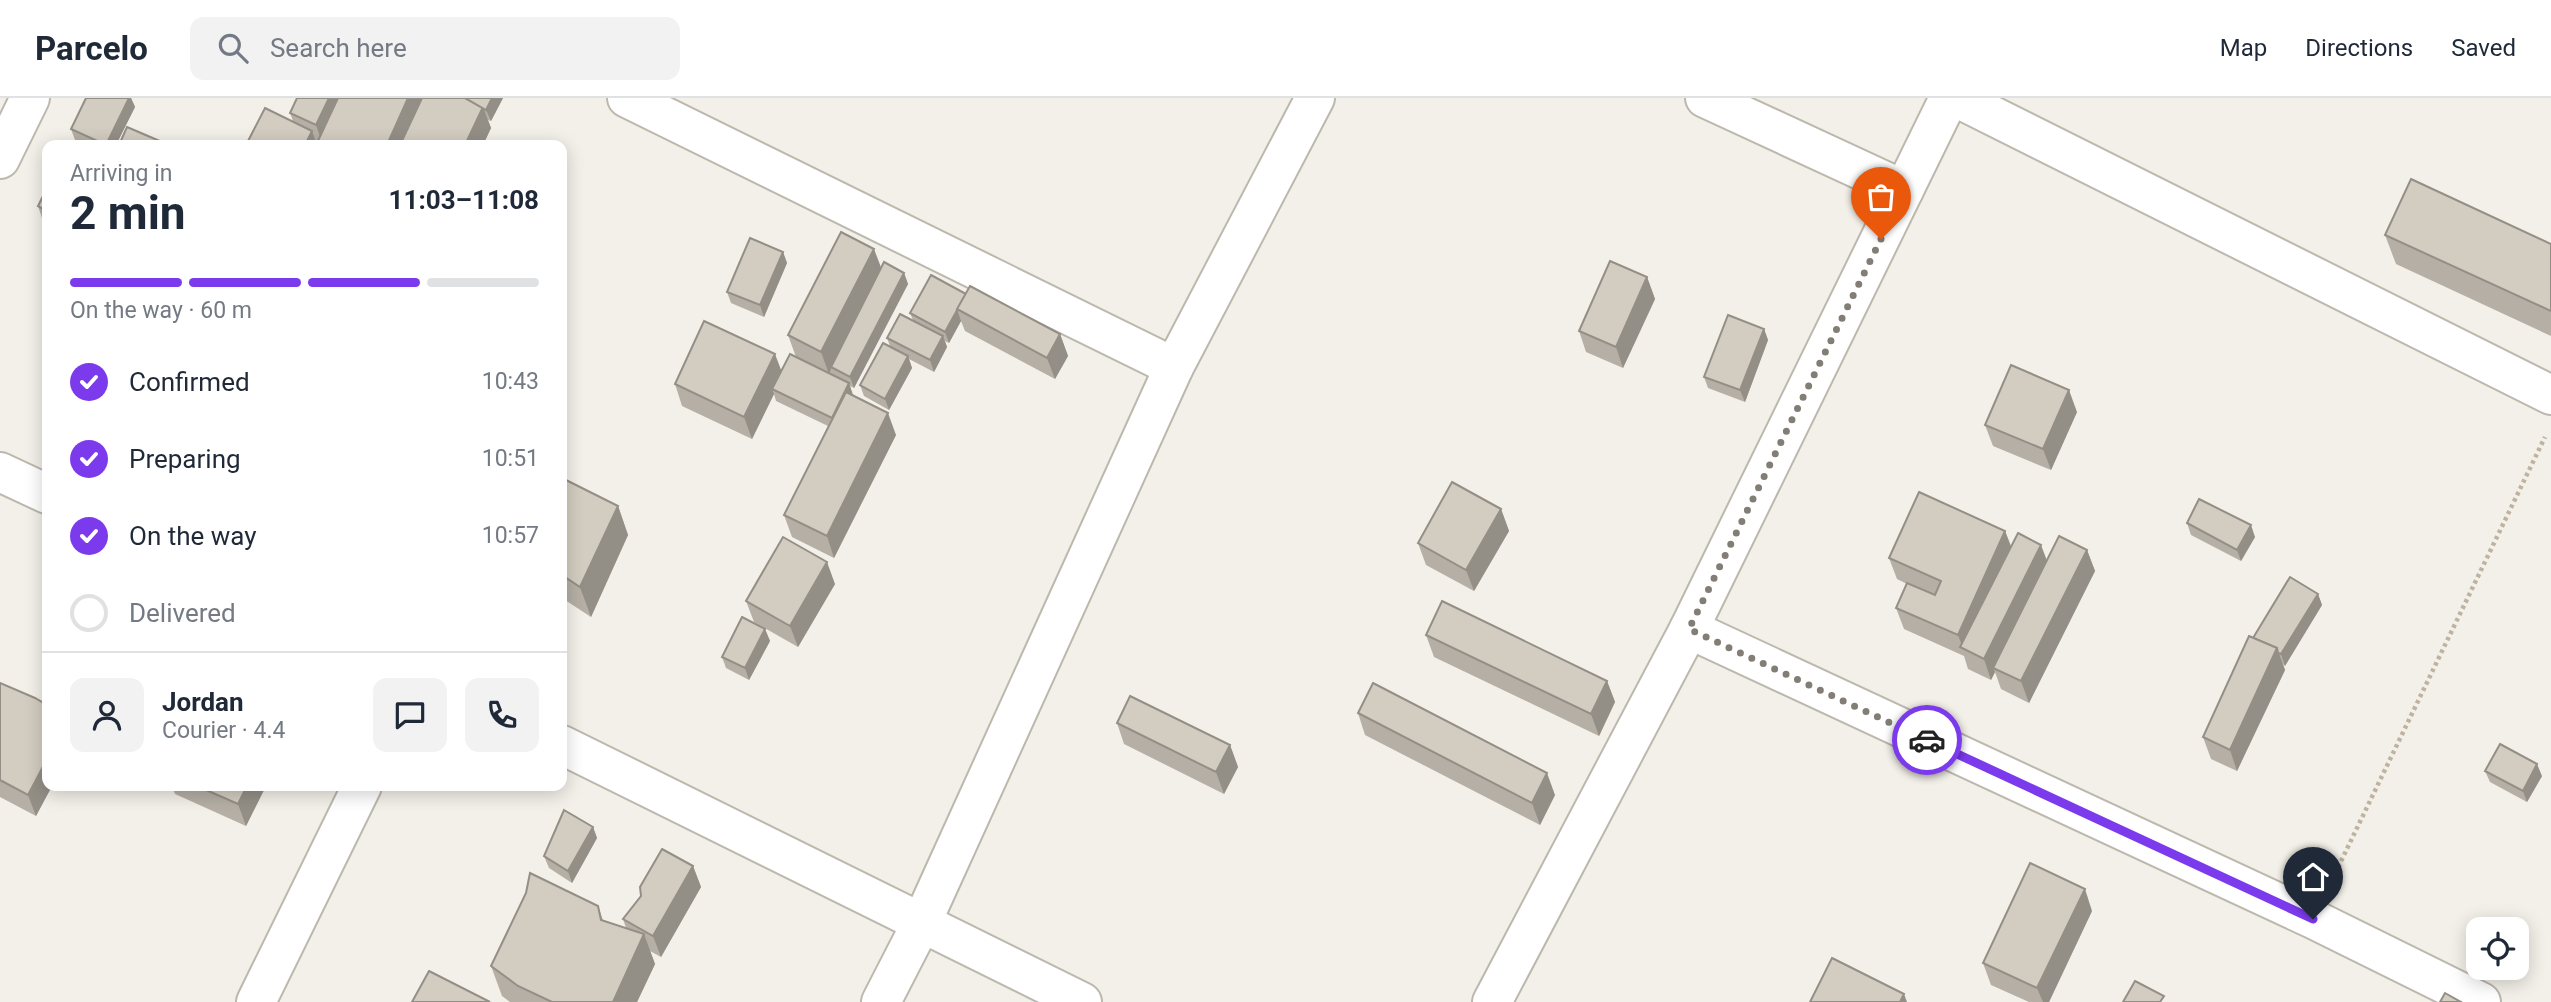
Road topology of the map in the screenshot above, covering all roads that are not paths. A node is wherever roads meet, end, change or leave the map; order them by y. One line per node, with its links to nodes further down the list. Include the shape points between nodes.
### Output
1 (30, 98): 8 (street)
2 (627, 98): 7 (street)
3 (1315, 98): 10 (street)
4 (1705, 98): 9 (street)
5 (1949, 98): 9 (street)
6 (1957, 98): 11 (street)
7 (686, 110): 10 (street)
8 (0, 159)
9 (1904, 190): 14 (street)
10 (1174, 367): 17 (street)
11 (2551, 395)
12 (0, 472): 13 (street)
13 (42, 492)
14 (1689, 629): 21 (street); 22 (street, via 2313,919)
15 (567, 747): 17 (street)
16 (360, 791): 18 (street)
17 (921, 924): 19 (street); 20 (street)
18 (256, 1002)
19 (881, 1002)
20 (1082, 1002)
21 (1492, 1002)
22 (2481, 1002)

